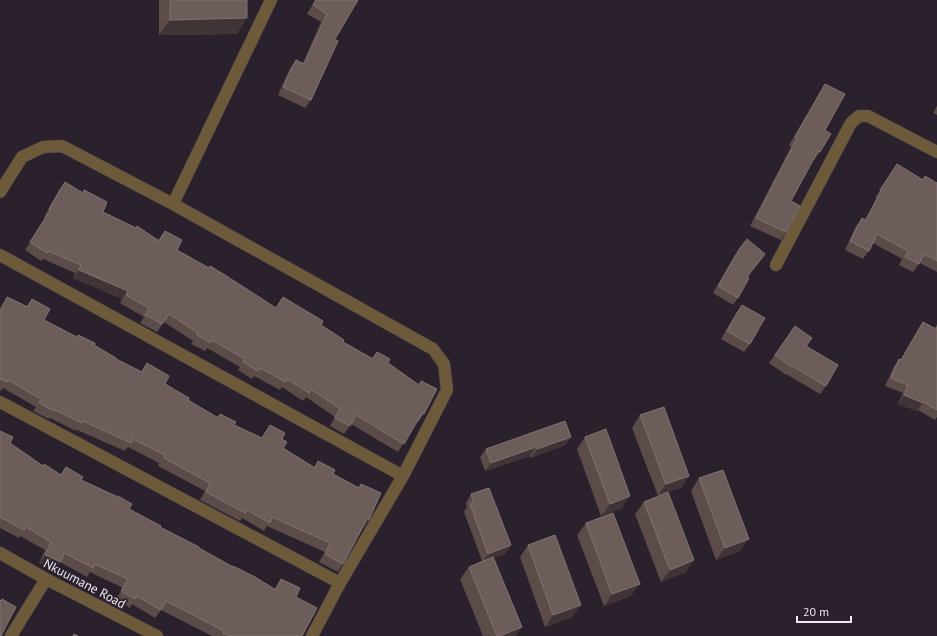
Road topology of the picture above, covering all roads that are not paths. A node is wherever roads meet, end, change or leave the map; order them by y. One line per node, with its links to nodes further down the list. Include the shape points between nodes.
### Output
1 (271, 0): 4 (street)
2 (937, 152): 6 (street, via 868,116 859,116 851,123)
3 (0, 192): 4 (street, via 22,156 43,147 62,146)
4 (173, 204): 8 (street, via 433,349 444,364 447,390)
5 (0, 254): 8 (street)
6 (776, 265)
7 (0, 402): 11 (street)
8 (403, 476): 11 (street)
9 (0, 553): 10 (street, Nkuumane Road)
10 (46, 579): 12 (street); 13 (street, Nkuumane Road)
11 (340, 583): 14 (street)
12 (11, 636)
13 (157, 636)
14 (312, 636)

